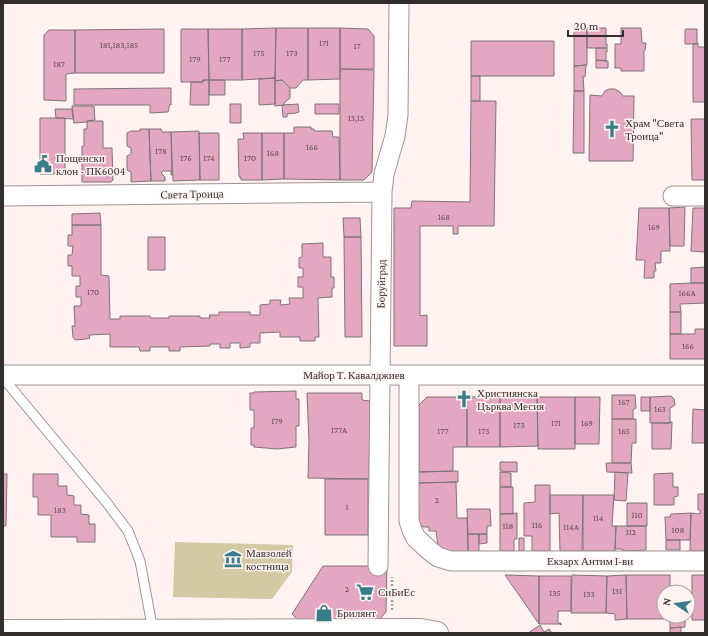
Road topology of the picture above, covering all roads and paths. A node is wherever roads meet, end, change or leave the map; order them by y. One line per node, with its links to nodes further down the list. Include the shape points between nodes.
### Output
1 (399, 3): 2 (street, Боруйград, via 398,115)
2 (382, 192): 3 (street, Света Троица); 6 (street, Боруйград)
3 (3, 196)
4 (672, 196): 5 (street)
5 (705, 196)
6 (380, 375): 7 (street, Майор Т. Кавалджиев); 8 (street, Майор Т. Кавалджиев); 11 (street, Боруйград)
7 (409, 375): 9 (street, Майор Т. Кавалджиев); 10 (street, Екзарх Антим I-ви, via 409,521 416,538 438,557 451,561)
8 (3, 376): 13 (lane, via 128,531 140,561)
9 (705, 376)
10 (705, 561)
11 (378, 566)
12 (3, 631): 13 (street)
13 (153, 632): 14 (street)
14 (315, 632): 15 (street, via 421,630)
15 (437, 633)

